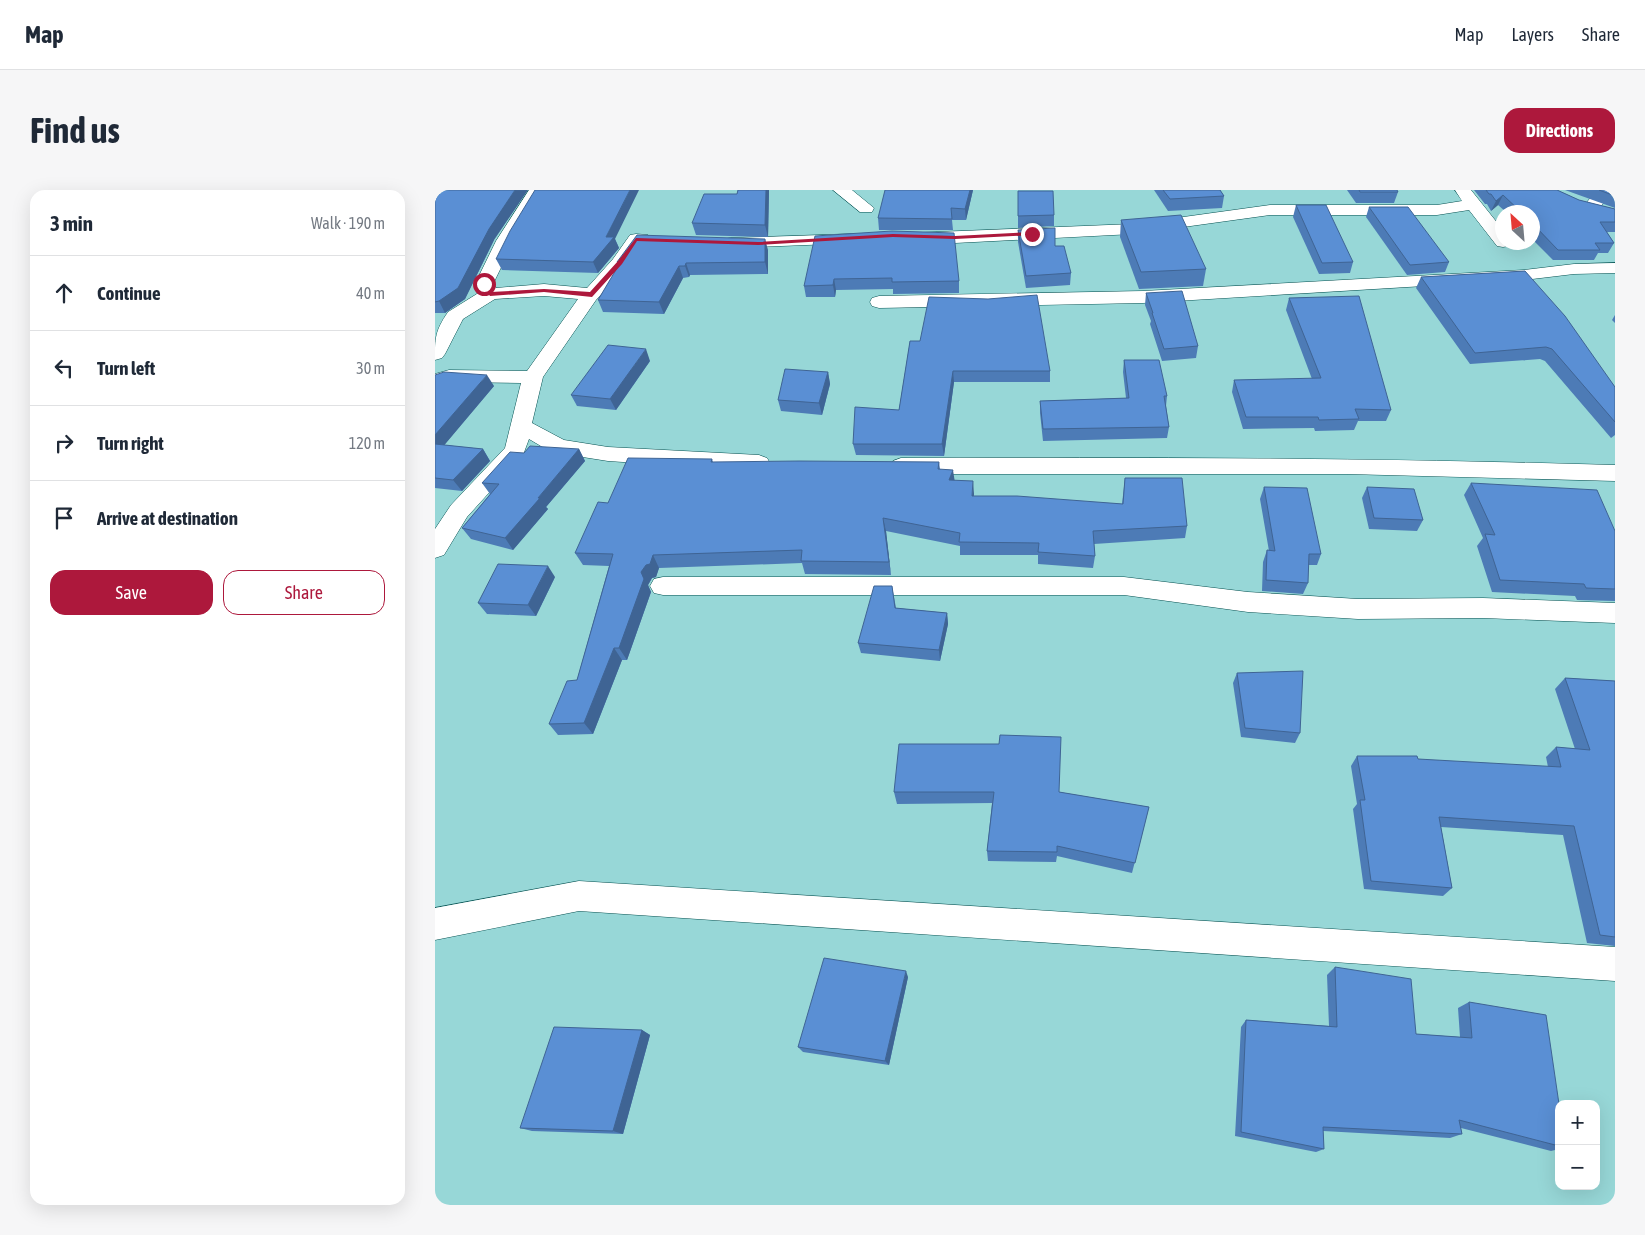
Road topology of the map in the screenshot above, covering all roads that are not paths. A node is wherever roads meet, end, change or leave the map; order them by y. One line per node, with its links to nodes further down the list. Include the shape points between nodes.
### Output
1 (537, 190): 18 (street, via 505,241 484,284)
2 (841, 190): 8 (street)
3 (1462, 190): 6 (street)
4 (1602, 190): 7 (street)
5 (1572, 201): 7 (street)
6 (1473, 204): 10 (street); 11 (street, via 1437,210 1270,210 1133,229 955,238)
7 (1591, 207): 9 (street)
8 (866, 208)
9 (1609, 212)
10 (1495, 232)
11 (902, 236)
12 (865, 238): 14 (street)
13 (654, 240): 19 (street, via 636,239)
14 (715, 243)
15 (1508, 250): 17 (street)
16 (1615, 268): 17 (street)
17 (1524, 275): 20 (street, via 1143,297)
18 (490, 294): 19 (street, via 544,290); 21 (street, via 455,316)
19 (590, 296): 22 (street)
20 (879, 302)
21 (435, 354)
22 (533, 377): 23 (street, via 449,376); 24 (street)
23 (435, 381)
24 (521, 426): 25 (street, via 559,447 608,454); 28 (street, via 515,450 459,511)
25 (780, 464)
26 (877, 466): 27 (street, via 1131,465)
27 (1615, 472)
28 (435, 550)
29 (663, 586): 30 (street, via 1124,586 1248,602 1330,607)
30 (1615, 613)
31 (435, 924): 32 (street, via 579,896)
32 (1615, 964)

